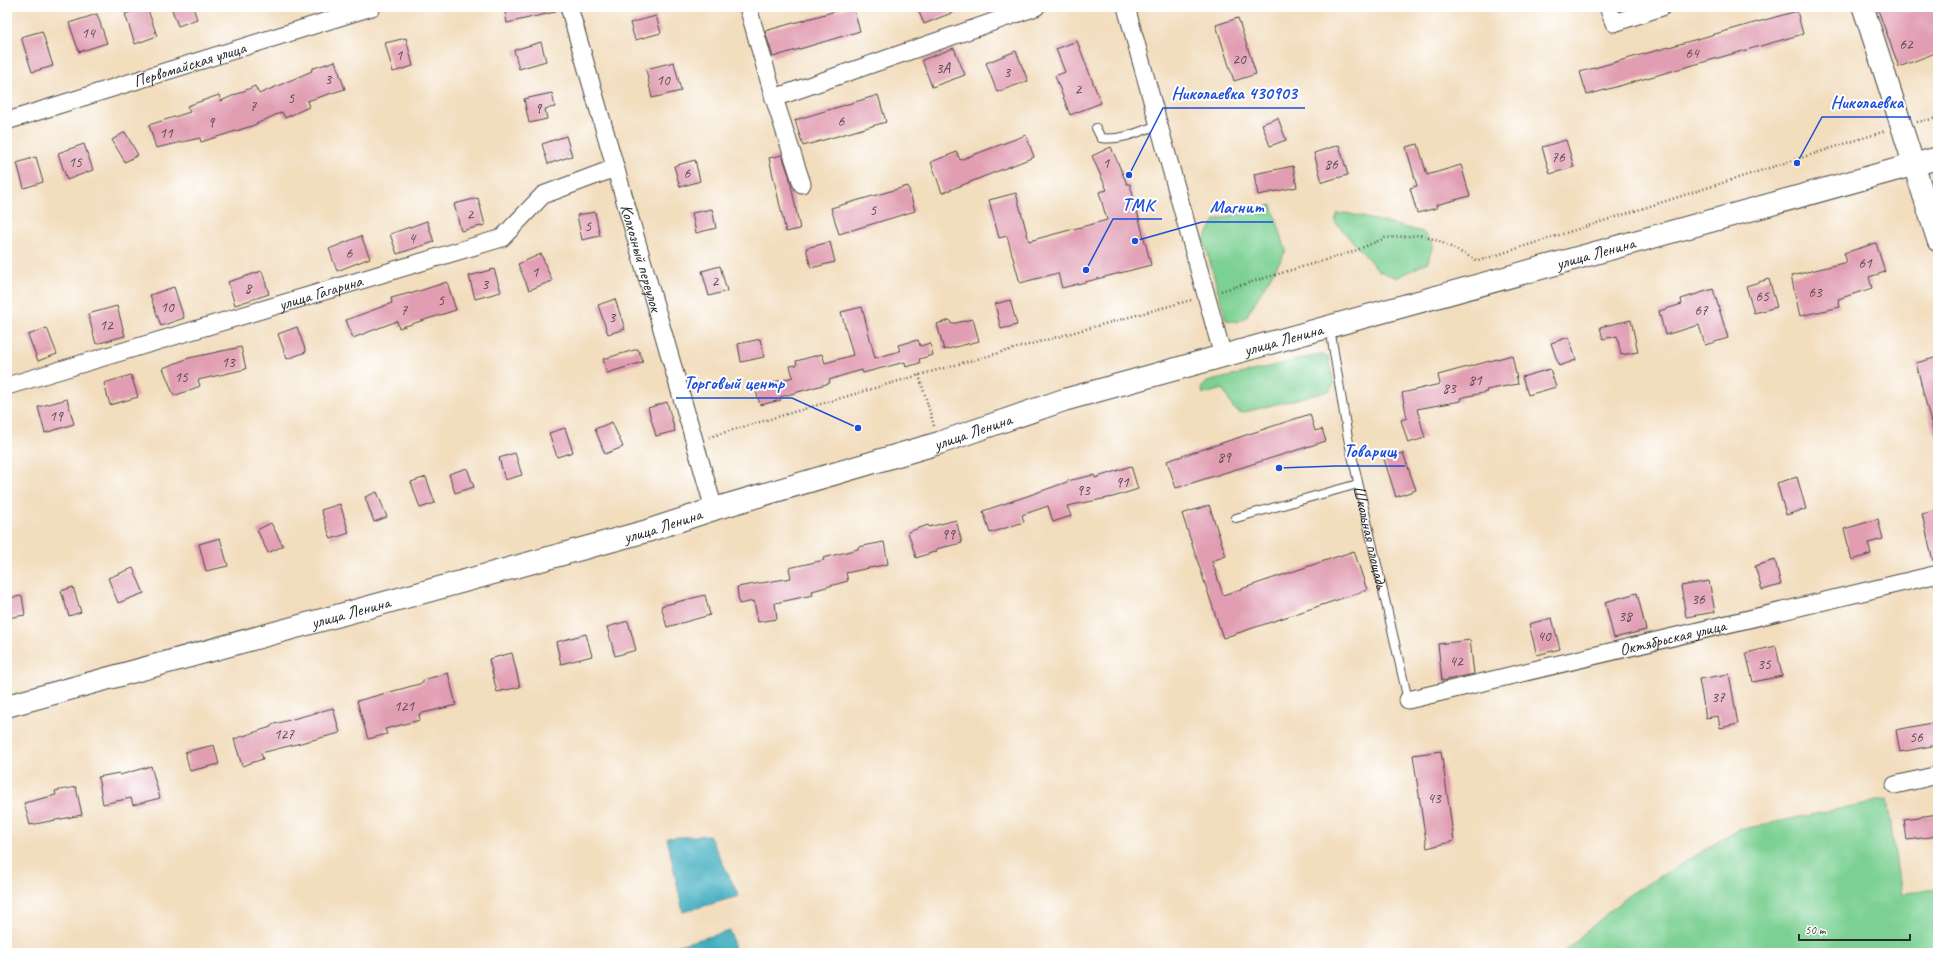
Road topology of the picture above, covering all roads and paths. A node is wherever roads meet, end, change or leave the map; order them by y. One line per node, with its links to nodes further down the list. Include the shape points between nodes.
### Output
1 (372, 7): 11 (street, Первомайская улица)
2 (569, 7): 17 (street, Колхозный переулок)
3 (748, 7): 9 (street)
4 (1036, 7): 9 (street)
5 (1126, 7): 12 (street)
6 (1608, 7): 7 (street, via 1614,23)
7 (1662, 7)
8 (1863, 7): 13 (street)
9 (774, 98): 18 (street)
10 (1938, 118): 13 (path)
11 (7, 121)
12 (1158, 125): 14 (lane, via 1108,139 1101,138); 20 (street)
13 (1903, 126): 16 (street); 20 (path, via 1478,261 1439,241 1420,235 1384,238 1352,252)
14 (1096, 128)
15 (1938, 158): 16 (main road, улица Ленина)
16 (1913, 165): 19 (street); 21 (main road, улица Ленина)
17 (615, 168): 24 (street, улица Гагарина, via 543,195 502,238); 25 (street, Колхозный переулок)
18 (802, 184)
19 (1938, 241)
20 (1206, 296): 22 (street); 23 (path)
21 (1329, 325): 22 (main road, улица Ленина); 27 (lane, Школьная площадь)
22 (1223, 356): 26 (main road, улица Ленина, via 1064,400)
23 (919, 375): 25 (path); 26 (path)
24 (7, 386)
25 (694, 441): 28 (street, Колхозный переулок)
26 (939, 443): 28 (main road, улица Ленина)
27 (1358, 484): 29 (lane); 31 (lane, Школьная площадь)
28 (714, 509): 32 (main road, улица Ленина, via 647,531)
29 (1236, 518)
30 (1938, 574): 31 (street, Октябрьская улица)
31 (1408, 700)
32 (7, 706)
33 (1938, 776): 34 (street)
34 (1895, 785)

